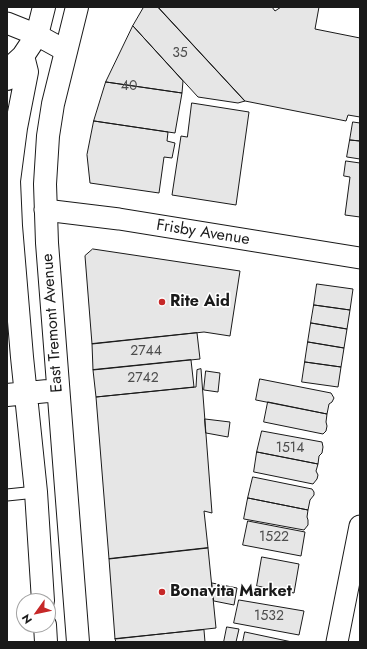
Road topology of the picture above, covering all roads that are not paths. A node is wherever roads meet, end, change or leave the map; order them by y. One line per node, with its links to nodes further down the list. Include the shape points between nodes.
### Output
1 (44, 7): 4 (main road)
2 (77, 7): 5 (main road, East Tremont Avenue)
3 (7, 23): 4 (street)
4 (37, 35): 5 (street); 6 (main road)
5 (66, 51): 8 (main road, East Tremont Avenue, via 48,136)
6 (24, 56): 7 (main road, via 10,68); 11 (main road, East Tremont Avenue, via 28,72 16,128 10,181)
7 (7, 79)
8 (45, 210): 9 (street, Frisby Avenue, via 119,219); 10 (main road, East Tremont Avenue)
9 (360, 258)
10 (58, 390): 11 (main road); 16 (main road, East Tremont Avenue)
11 (16, 394): 12 (main road, East Tremont Avenue)
12 (36, 492): 13 (lane); 15 (main road, East Tremont Avenue)
13 (7, 495)
14 (360, 526): 17 (street)
15 (42, 593)
16 (78, 642)
17 (337, 642)

